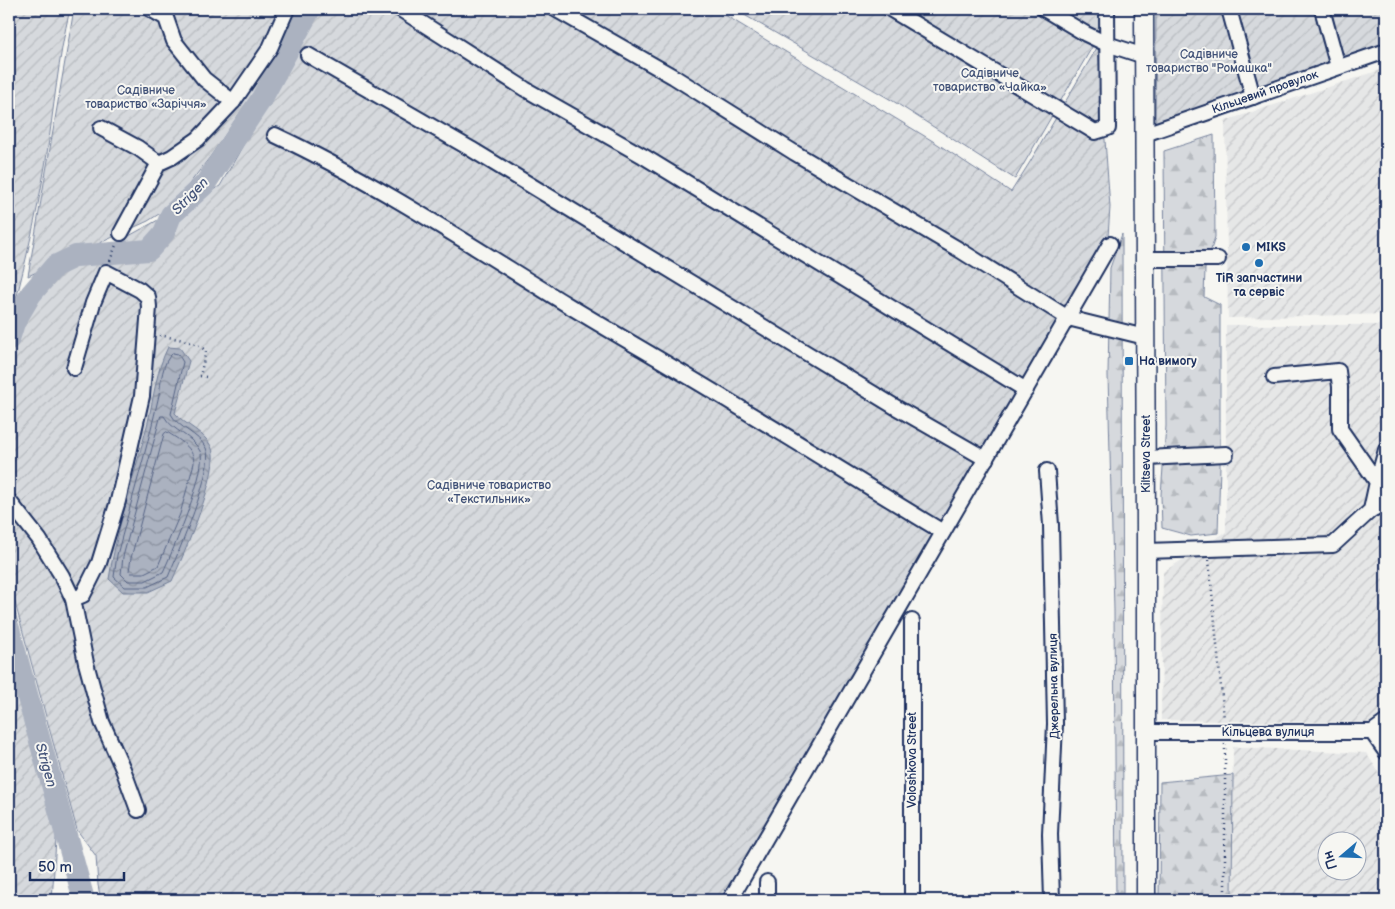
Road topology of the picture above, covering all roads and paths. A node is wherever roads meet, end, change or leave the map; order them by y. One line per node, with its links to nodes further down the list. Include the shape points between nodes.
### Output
1 (150, 9): 17 (street, via 166,18 174,41 204,80)
2 (287, 9): 17 (street, via 270,48)
3 (400, 9): 33 (street, via 525,89 643,156)
4 (555, 9): 27 (street, via 674,77)
5 (890, 9): 11 (street, via 1095,132 1108,128)
6 (1044, 9): 11 (street)
7 (1107, 9): 11 (street)
8 (1144, 9): 14 (main road, Kiltseva Street)
9 (1229, 9): 16 (street)
10 (1322, 9): 15 (street)
11 (1107, 44): 14 (street)
12 (1386, 51): 15 (street, Кільцевий провулок)
13 (308, 55): 37 (street, via 471,149)
14 (1144, 56): 19 (main road, Kiltseva Street)
15 (1338, 67): 16 (street, Кільцевий провулок)
16 (1254, 97): 19 (street, Кільцевий провулок)
17 (233, 102): 21 (street, via 198,139)
18 (101, 128): 21 (street)
19 (1144, 134): 24 (main road, Kiltseva Street)
20 (275, 136): 43 (street, via 431,220)
21 (159, 163): 22 (street)
22 (121, 233): 26 (path)
23 (1110, 244): 27 (street)
24 (1144, 259): 25 (street); 29 (main road, Kiltseva Street)
25 (1218, 259)
26 (106, 272): 28 (street, via 148,297); 30 (street, via 93,303)
27 (1068, 318): 29 (street); 33 (street)
28 (146, 332): 32 (path, via 201,346 206,351 200,376); 46 (street, via 142,396 118,501 99,563 83,595)
29 (1145, 338): 36 (main road, Kiltseva Street)
30 (74, 368)
31 (1274, 377): 39 (street, via 1338,371 1340,429)
32 (206, 378)
33 (1026, 390): 37 (street)
34 (1386, 450): 39 (street)
35 (1226, 454): 36 (street)
36 (1146, 458): 45 (main road, Kiltseva Street)
37 (986, 459): 43 (street)
38 (1047, 471): 58 (street, Джерельна вулиця, via 1055,724 1050,834)
39 (1377, 482): 42 (street)
40 (9, 501): 46 (street, via 39,539)
41 (1386, 503): 42 (street)
42 (1371, 510): 44 (street, via 1333,545)
43 (943, 532): 55 (street)
44 (1208, 549): 45 (street); 50 (path)
45 (1146, 551): 49 (main road, Kiltseva Street)
46 (73, 599): 53 (street, via 102,722)
47 (912, 621): 57 (street, Voloshkova Street)
48 (1386, 722): 51 (street)
49 (1147, 732): 50 (street, Кільцева вулиця); 59 (main road, Kiltseva Street)
50 (1225, 732): 51 (street, Кільцева вулиця); 60 (path)
51 (1372, 732): 52 (street)
52 (1386, 752)
53 (138, 810)
54 (767, 882): 56 (street)
55 (730, 900)
56 (767, 900)
57 (912, 900)
58 (1052, 900)
59 (1146, 900)
60 (1225, 900)

